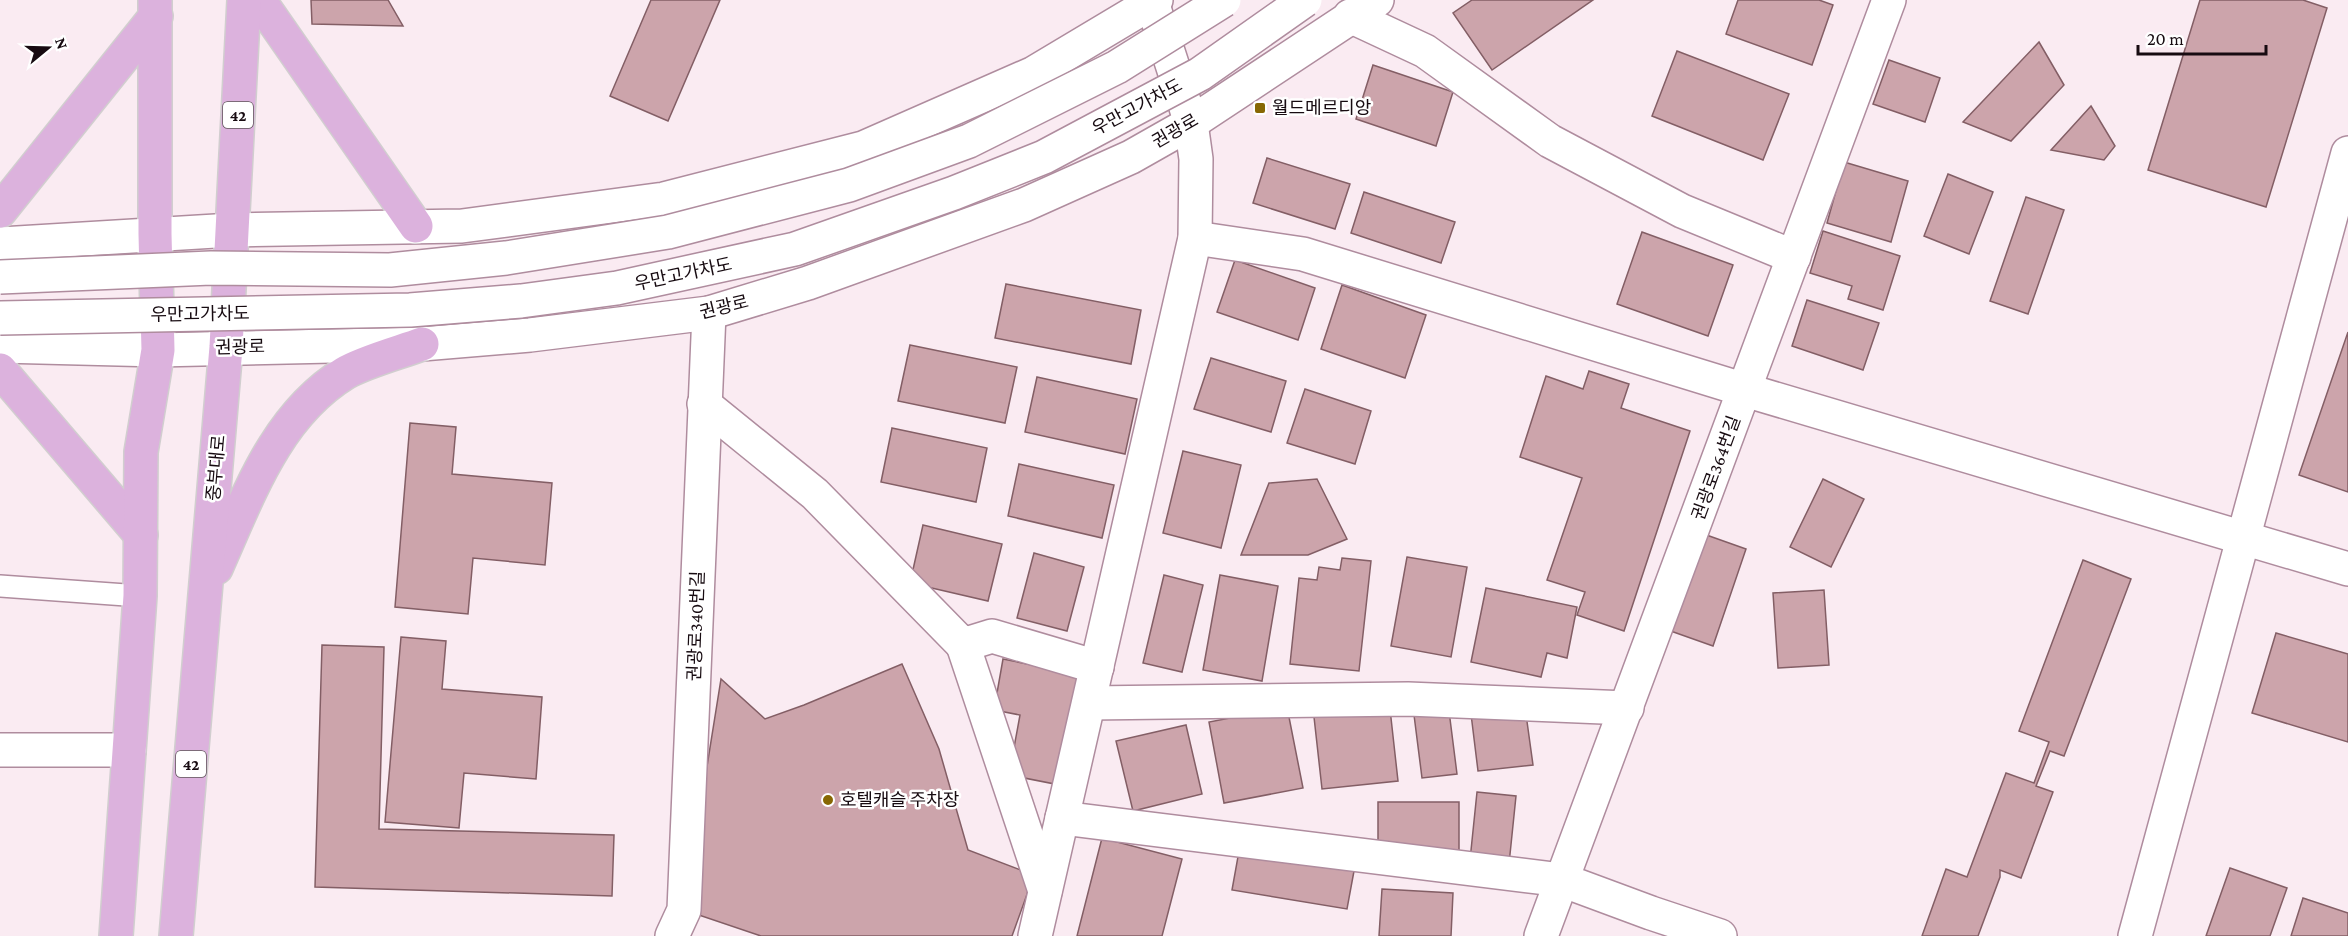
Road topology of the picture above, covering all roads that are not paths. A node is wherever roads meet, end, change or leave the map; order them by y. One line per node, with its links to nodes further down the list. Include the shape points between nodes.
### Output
1 (244, 0): 13 (main road, 중부대로 / 42)
2 (259, 0): 12 (main road)
3 (1224, 0): 18 (street, bridge, via 1116,67 969,141 849,185 668,232 506,258 390,270 211,268)
4 (1305, 0): 20 (street, 우만고가차도, bridge, via 1200,74 1044,157 795,249 617,288 520,301 410,310)
5 (1889, 0): 17 (street, 권광로364번길)
6 (1154, 1): 9 (street); 12 (street, via 1034,73 863,147 664,199 462,226)
7 (155, 8): 11 (main road); 14 (main road)
8 (1364, 8): 9 (street, 권광로); 17 (street, via 1550,141 1683,211)
9 (1191, 123): 15 (street, via 1196,159); 19 (street, 권광로, via 1131,157 1024,205 807,283)
10 (2348, 153): 29 (street)
11 (0, 211)
12 (416, 226): 13 (street)
13 (232, 230): 14 (street); 23 (main road, 중부대로 / 42)
14 (155, 234): 16 (street); 24 (main road)
15 (1195, 238): 26 (street, via 1303,254); 35 (street)
16 (0, 244)
17 (1794, 257): 26 (street, 권광로364번길)
18 (0, 277)
19 (709, 313): 21 (street, 권광로); 27 (street, 권광로340번길)
20 (0, 318)
21 (422, 344): 23 (street, 권광로); 32 (main road, via 346,372 310,400 266,458)
22 (0, 346): 24 (street, 권광로)
23 (226, 347): 24 (street, 권광로); 32 (main road, 중부대로 / 42)
24 (158, 350): 28 (main road, via 141,452)
25 (0, 370): 28 (main road)
26 (1745, 390): 29 (street); 37 (street, 권광로364번길)
27 (704, 404): 34 (street, via 815,494); 45 (street, 권광로340번길, via 684,910)
28 (141, 535): 33 (main road)
29 (2243, 537): 30 (street); 49 (street)
30 (2348, 569)
31 (0, 586): 33 (lane)
32 (206, 592): 44 (main road, 중부대로 / 42)
33 (140, 596): 39 (main road)
34 (963, 645): 35 (street, via 992,636); 42 (street)
35 (1097, 667): 36 (street)
36 (1089, 703): 37 (street, via 1408,699); 40 (street)
37 (1627, 708): 41 (street, 권광로364번길)
38 (0, 750): 39 (street)
39 (129, 750): 43 (main road)
40 (1062, 818): 41 (street); 42 (street)
41 (1562, 880): 47 (street, 권광로364번길); 48 (street)
42 (1045, 891): 46 (street)
43 (116, 936)
44 (176, 936)
45 (672, 936)
46 (1035, 936)
47 (1541, 936)
48 (1720, 936)
49 (2134, 936)

